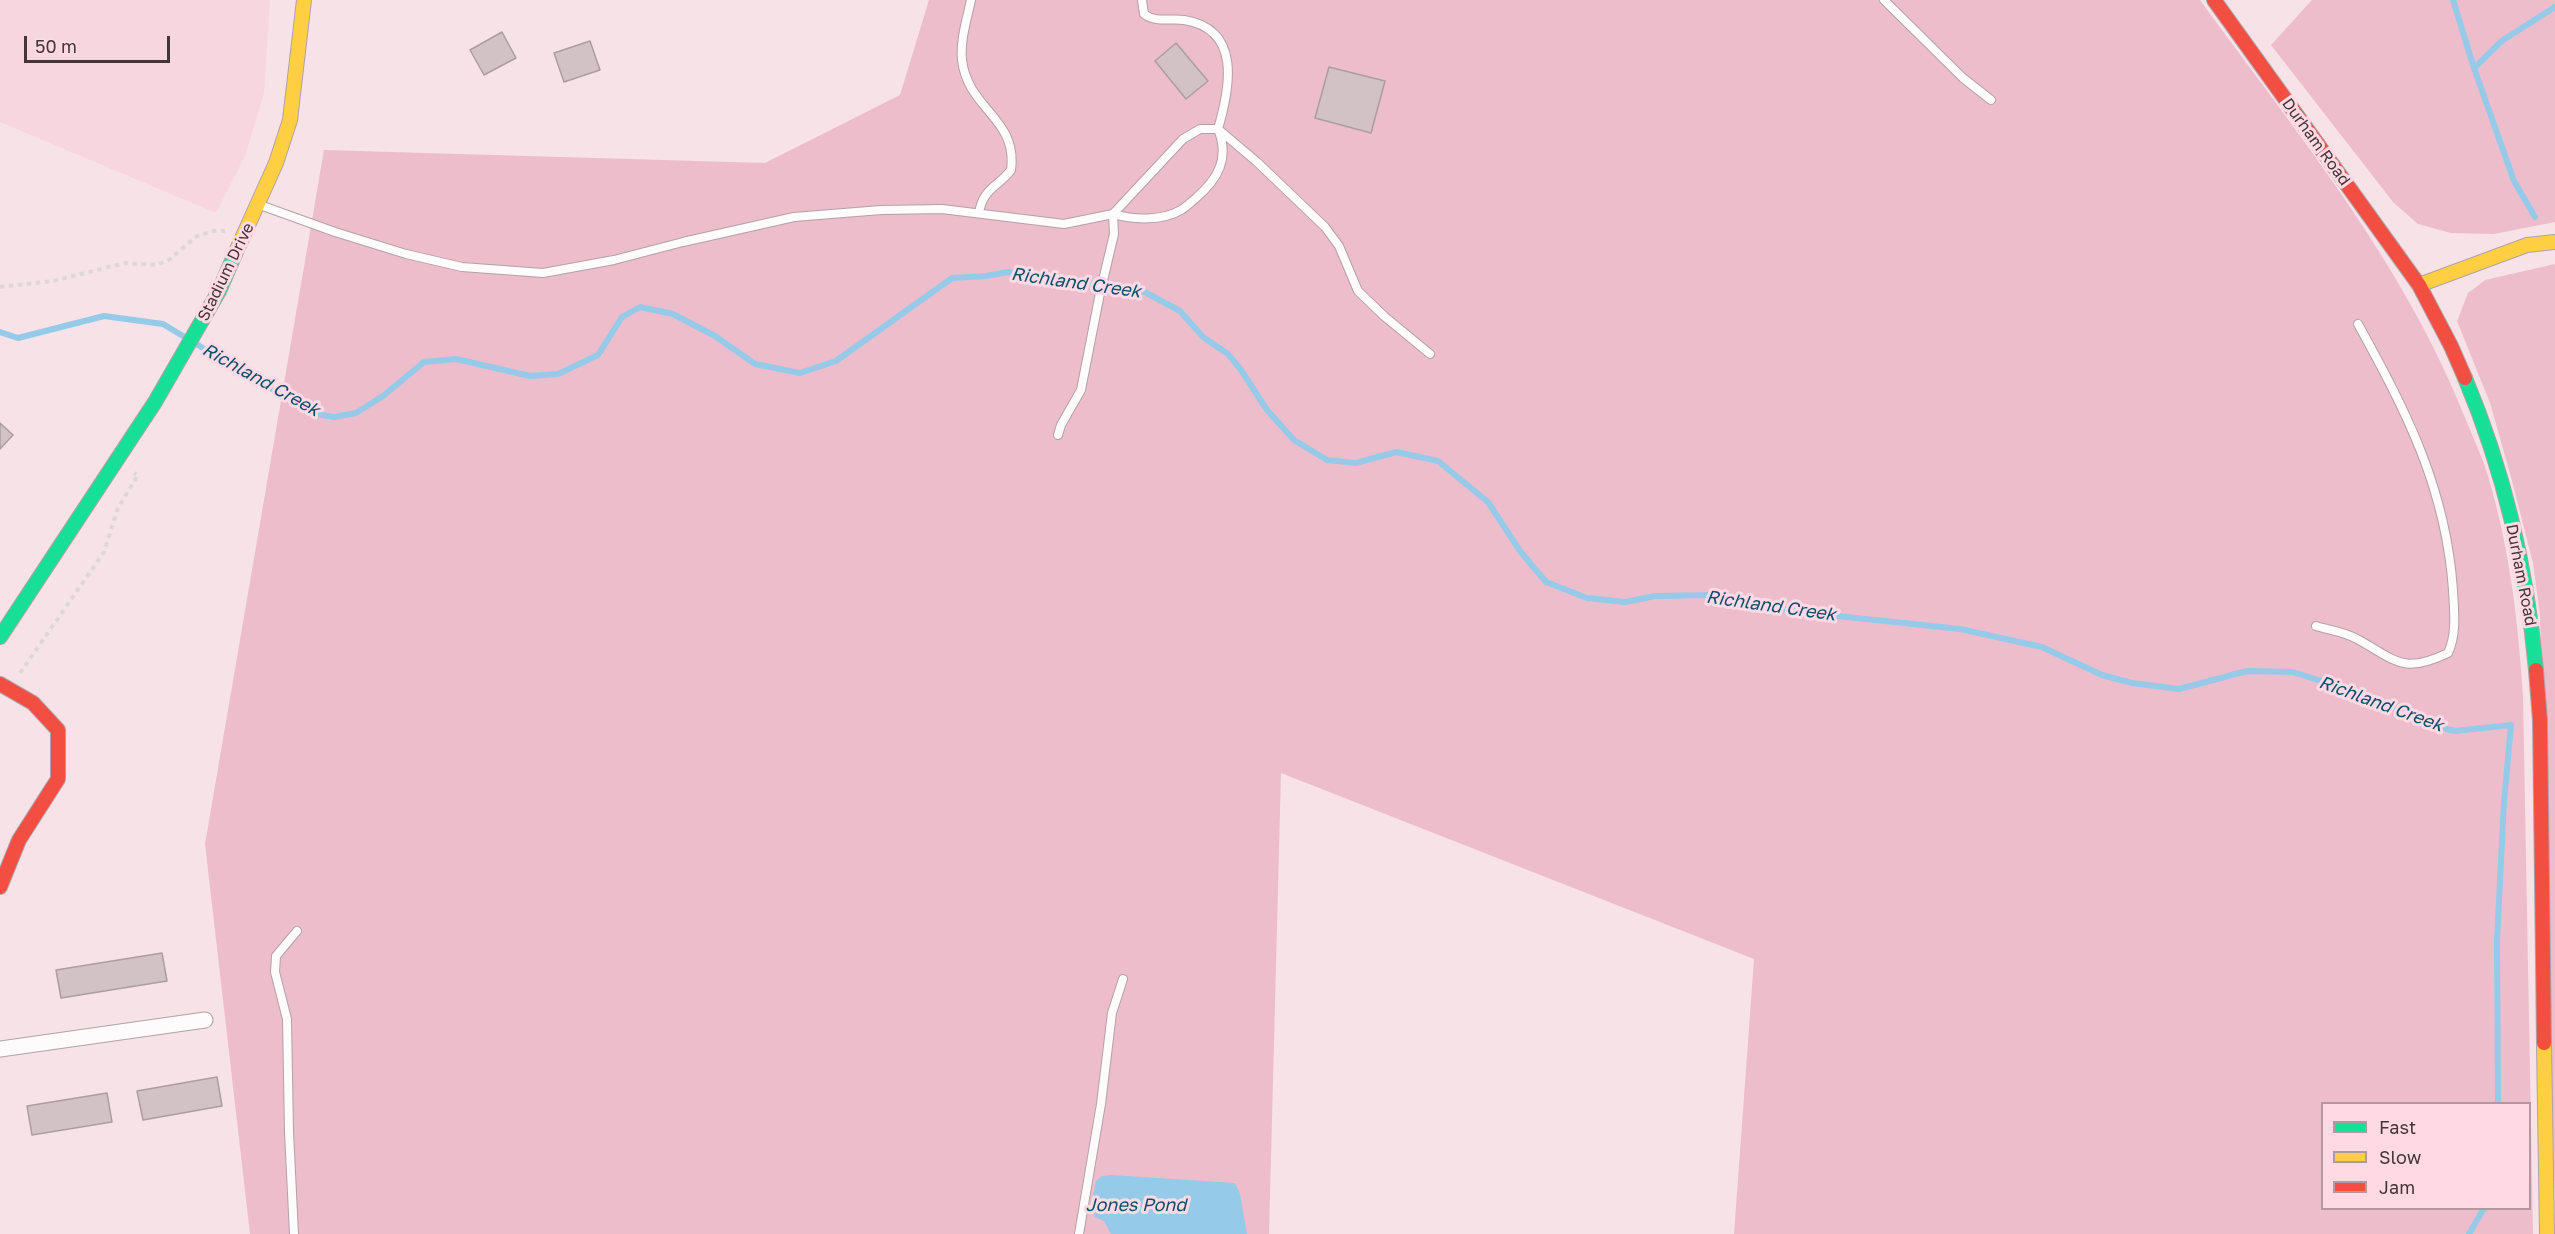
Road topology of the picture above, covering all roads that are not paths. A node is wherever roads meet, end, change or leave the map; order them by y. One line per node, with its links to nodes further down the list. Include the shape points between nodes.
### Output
1 (304, 0): 8 (main road, Stadium Drive, via 290,120)
2 (971, 0): 9 (lane, via 963,42 964,70 975,97 1002,127 1013,150 1011,170 981,200)
3 (1142, 0): 7 (lane, via 1144,14 1149,18 1206,25 1222,39 1228,94)
4 (1884, 0): 6 (lane)
5 (2214, 0): 12 (main road, Durham Road)
6 (1991, 100)
7 (1218, 129): 10 (lane, via 1200,129 1183,139); 10 (lane, via 1224,143 1223,159 1203,191 1181,210 1131,219); 14 (lane, via 1325,226 1340,246 1358,291)
8 (259, 204): 9 (lane, via 406,254 462,267 543,273 794,217 880,210); 17 (main road, Stadium Drive, via 219,291 155,402)
9 (979, 213): 10 (lane, via 1064,224)
10 (1113, 214): 15 (lane, via 1114,234 1081,390)
11 (2555, 242): 12 (main road, via 2527,245)
12 (2419, 285): 26 (main road, Durham Road, via 2474,398 2497,466 2518,548 2532,628 2540,720)
13 (2358, 324): 16 (lane, via 2413,429 2436,488 2452,577 2454,634 2448,653 2408,665 2348,635)
14 (1430, 354)
15 (1058, 435)
16 (2316, 627)
17 (0, 637)
18 (0, 684): 19 (main road, via 33,702 58,730 58,779 19,840)
19 (0, 887)
20 (297, 931): 24 (lane, via 276,956 275,972 287,1019)
21 (1123, 979): 25 (lane, via 1112,1012)
22 (205, 1020): 23 (street)
23 (0, 1049)
24 (294, 1234)
25 (1079, 1234)
26 (2547, 1234)

